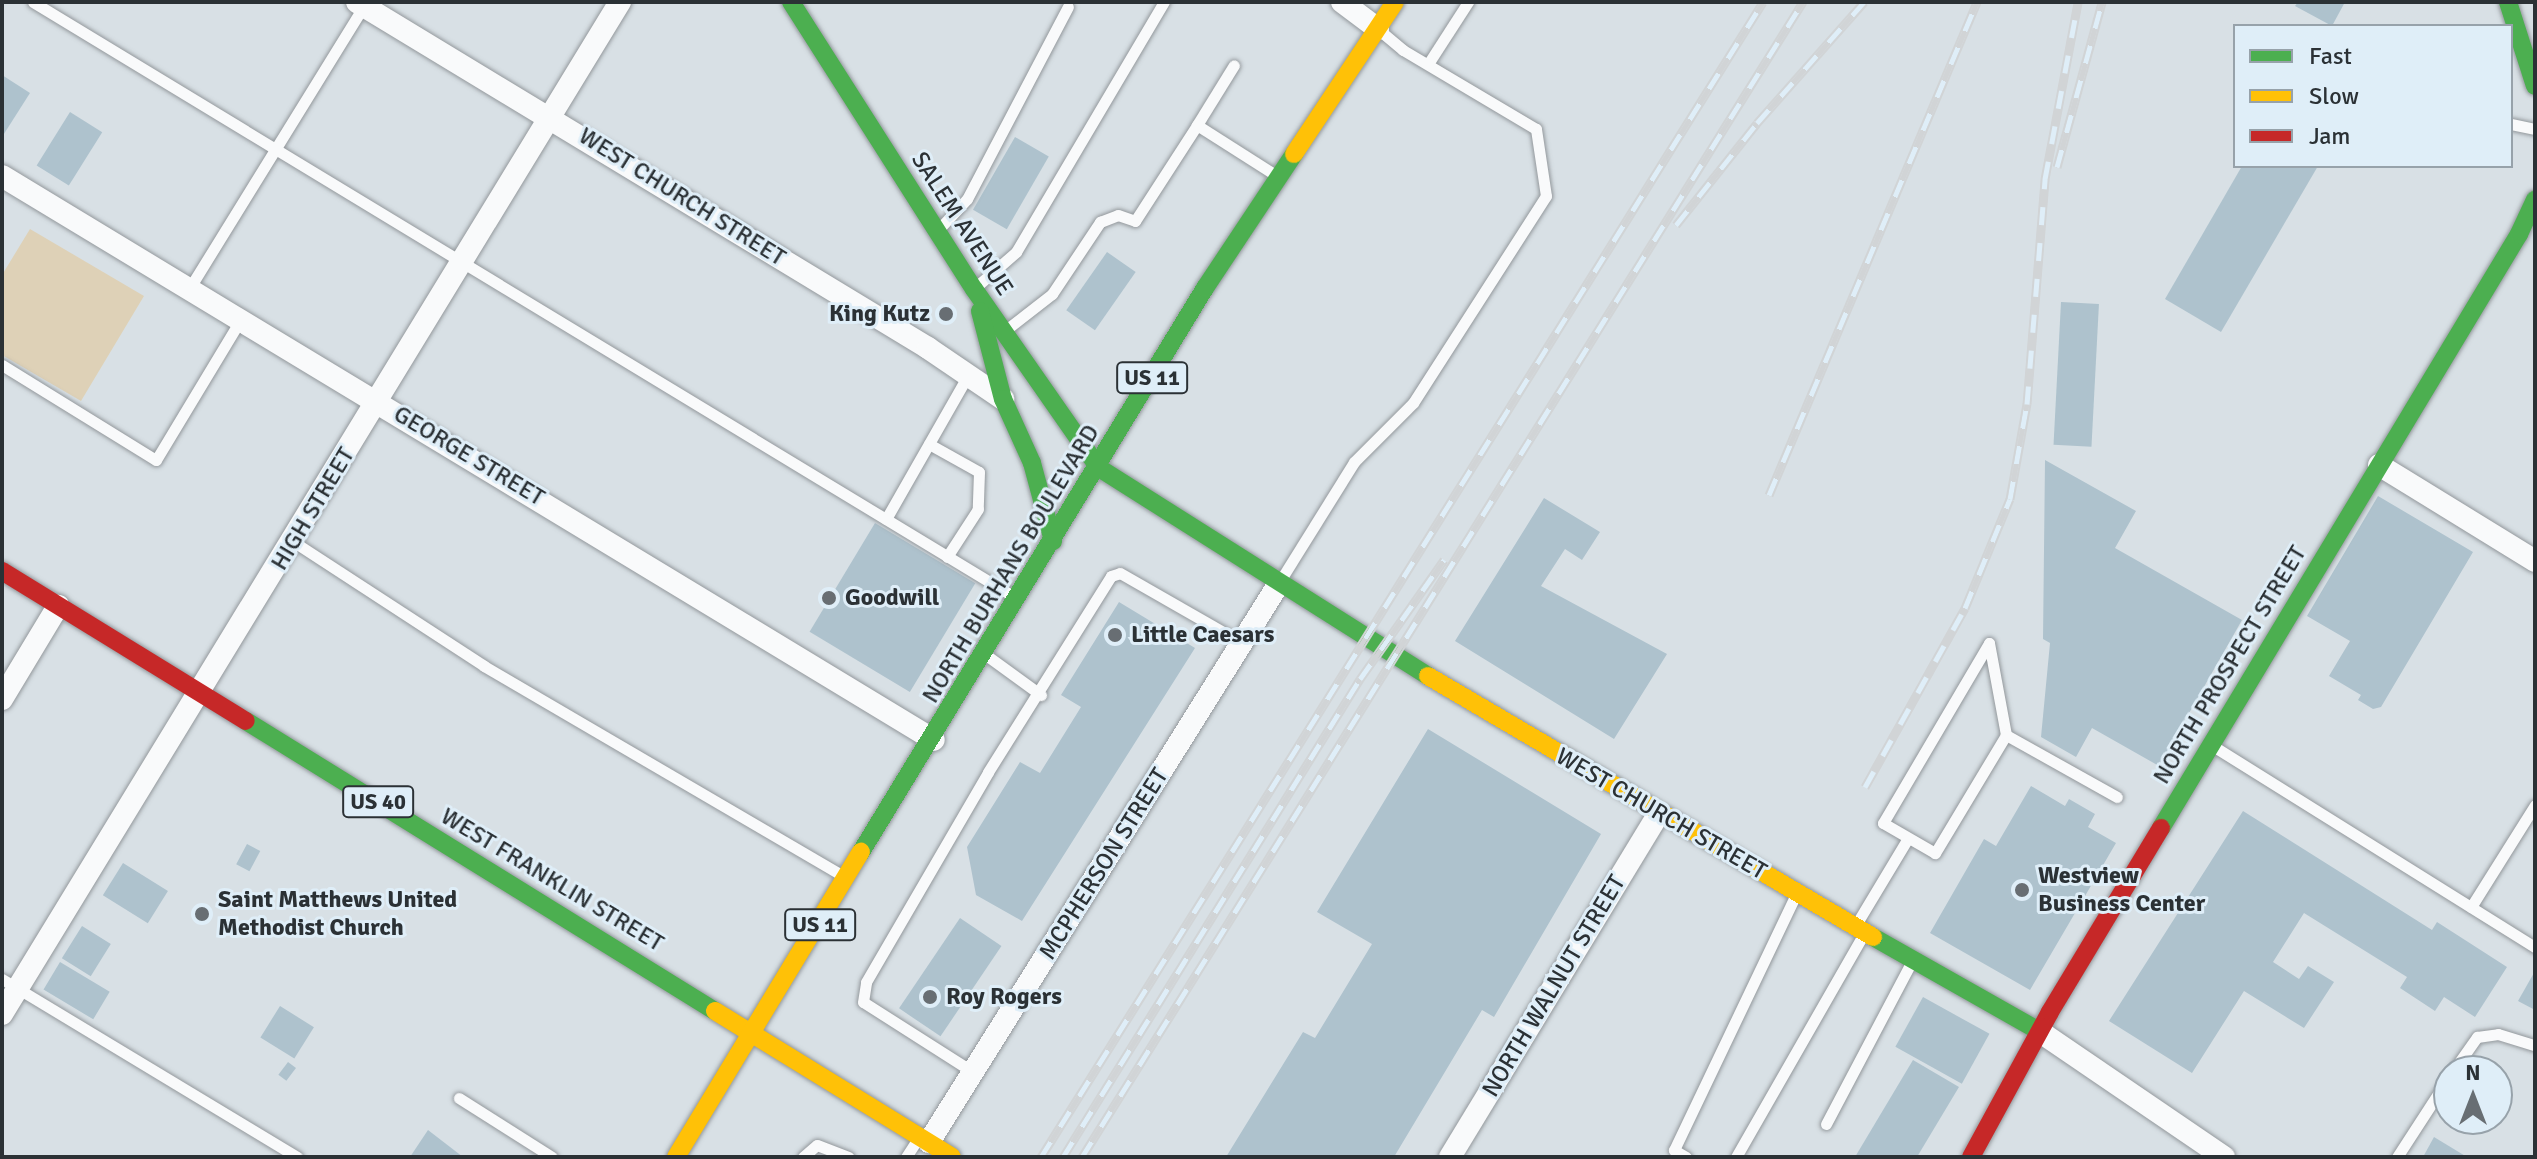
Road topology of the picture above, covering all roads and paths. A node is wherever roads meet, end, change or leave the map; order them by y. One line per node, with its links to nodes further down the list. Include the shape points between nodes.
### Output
1 (33, 2): 19 (lane)
2 (620, 2): 15 (street, HIGH STREET)
3 (1164, 2): 26 (lane, via 1016,252)
4 (1342, 2): 11 (street)
5 (1395, 2): 11 (main road, NORTH BURHANS BOULEVARD / US 11)
6 (1468, 2): 12 (lane)
7 (2508, 2): 14 (main road)
8 (360, 4): 15 (street, WEST CHURCH STREET); 19 (lane)
9 (1067, 4): 23 (lane, via 967,199)
10 (796, 5): 23 (main road, SALEM AVENUE)
11 (1378, 29): 12 (lane); 21 (main road, NORTH BURHANS BOULEVARD / US 11)
12 (1428, 64): 42 (lane, via 1536,129 1546,196 1413,403 1354,462)
13 (1234, 65): 17 (lane)
14 (2535, 86)
15 (552, 117): 24 (street, HIGH STREET); 30 (street, WEST CHURCH STREET)
16 (2513, 124): 18 (lane)
17 (1197, 125): 21 (lane); 28 (lane, via 1135,221 1118,215 1100,222 1052,294)
18 (2535, 129)
19 (275, 150): 24 (lane); 25 (lane)
20 (2, 176): 25 (street, GEORGE STREET)
21 (1278, 177): 35 (main road, NORTH BURHANS BOULEVARD / US 11)
22 (2535, 199): 34 (main road, NORTH PROSPECT STREET)
23 (937, 231): 26 (main road, SALEM AVENUE)
24 (464, 261): 32 (street, HIGH STREET); 36 (lane)
25 (189, 289): 27 (street, GEORGE STREET)
26 (974, 289): 28 (main road, SALEM AVENUE); 31 (main road)
27 (241, 319): 29 (lane, via 156,460); 32 (street, GEORGE STREET)
28 (1003, 332): 35 (main road, SALEM AVENUE)
29 (2, 365)
30 (968, 375): 31 (street, WEST CHURCH STREET); 33 (lane)
31 (1003, 399): 37 (main road, via 1032,463)
32 (378, 401): 38 (street, HIGH STREET); 51 (street, GEORGE STREET)
33 (929, 444): 36 (lane); 39 (lane, via 979,472 978,509)
34 (2379, 465): 40 (street); 52 (main road, NORTH PROSPECT STREET)
35 (1099, 468): 37 (main road, NORTH BURHANS BOULEVARD / US 11); 42 (main road, WEST CHURCH STREET)
36 (886, 519): 39 (lane)
37 (1053, 541): 43 (main road, NORTH BURHANS BOULEVARD / US 11)
38 (294, 542): 47 (street, HIGH STREET); 57 (lane, via 484,666)
39 (947, 557): 43 (lane)
40 (2535, 561)
41 (2, 571): 44 (main road, WEST FRANKLIN STREET / US 40)
42 (1278, 585): 45 (street, MCPHERSON STREET); 55 (main road, WEST CHURCH STREET)
43 (1018, 599): 46 (main road, NORTH BURHANS BOULEVARD / US 11)
44 (58, 606): 47 (main road, WEST FRANKLIN STREET / US 40); 49 (street)
45 (1242, 643): 48 (lane, via 1120,573 1111,576); 69 (street, MCPHERSON STREET)
46 (985, 654): 48 (lane); 51 (main road, NORTH BURHANS BOULEVARD / US 11)
47 (199, 693): 63 (street, HIGH STREET); 65 (main road, WEST FRANKLIN STREET / US 40)
48 (1041, 695): 69 (lane, via 988,772 866,982 863,1002)
49 (2, 699)
50 (2006, 735): 53 (lane); 56 (lane, via 1935,853); 56 (lane, via 1989,643 1883,823)
51 (934, 740): 57 (main road, NORTH BURHANS BOULEVARD / US 11)
52 (2210, 744): 59 (lane); 66 (main road, NORTH PROSPECT STREET)
53 (2117, 797)
54 (2535, 805): 59 (lane)
55 (1658, 815): 58 (main road, WEST CHURCH STREET); 82 (street, NORTH WALNUT STREET)
56 (1908, 838): 60 (lane)
57 (848, 879): 65 (main road, NORTH BURHANS BOULEVARD / US 11)
58 (1797, 893): 60 (main road, WEST CHURCH STREET); 83 (lane, via 1674,1150)
59 (2471, 907): 61 (lane)
60 (1860, 930): 62 (main road, WEST CHURCH STREET); 84 (lane)
61 (2535, 947)
62 (1914, 959): 66 (main road, WEST CHURCH STREET); 72 (lane)
63 (10, 984): 64 (street, HIGH STREET); 75 (lane)
64 (2, 1014)
65 (755, 1031): 73 (main road, WEST FRANKLIN STREET / US 40); 77 (main road, NORTH BURHANS BOULEVARD / US 11)
66 (2039, 1031): 74 (street, WEST CHURCH STREET); 85 (main road, NORTH PROSPECT STREET)
67 (2535, 1045): 68 (lane, via 2498,1034 2477,1037)
68 (2464, 1055)
69 (973, 1072): 73 (street, MCPHERSON STREET)
70 (459, 1098): 76 (lane)
71 (2433, 1102): 86 (lane)
72 (1826, 1124)
73 (924, 1139): 80 (lane); 81 (main road, WEST FRANKLIN STREET / US 40)
74 (2219, 1156)
75 (297, 1157)
76 (552, 1157)
77 (676, 1157)
78 (803, 1157): 79 (lane, via 817,1145)
79 (849, 1157)
80 (906, 1157)
81 (952, 1157)
82 (1450, 1157)
83 (1686, 1157)
84 (1736, 1157)
85 (1971, 1157)
86 (2397, 1157)

